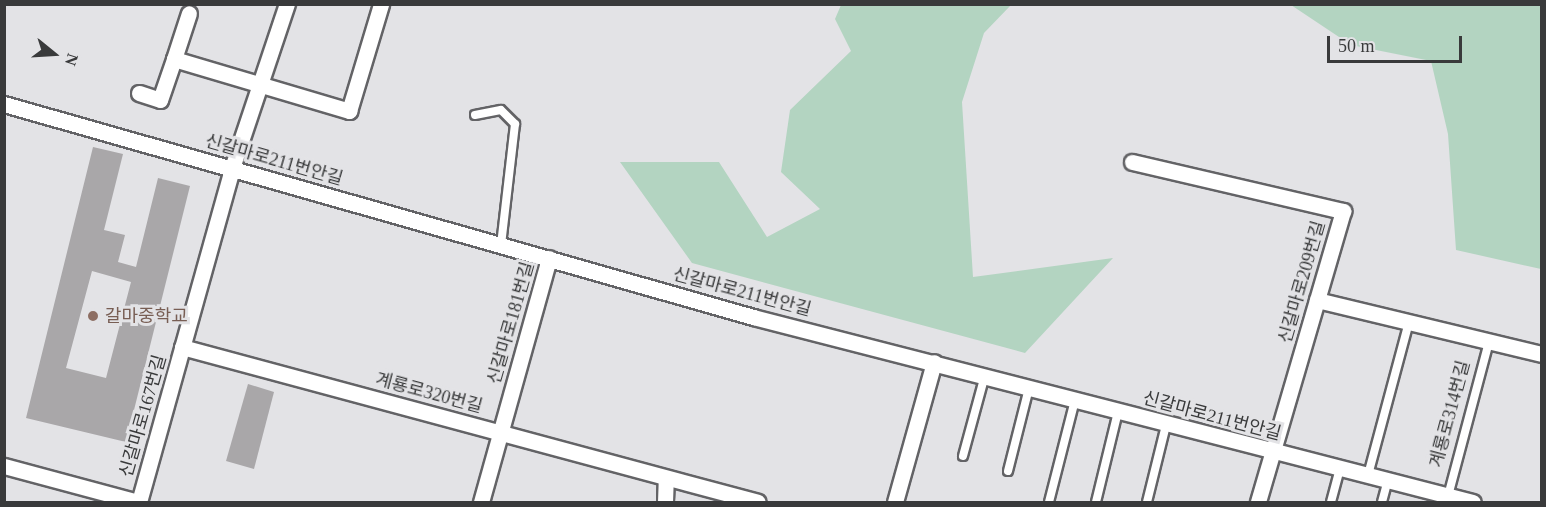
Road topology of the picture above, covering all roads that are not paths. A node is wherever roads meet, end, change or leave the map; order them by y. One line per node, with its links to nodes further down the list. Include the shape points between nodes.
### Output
1 (287, 4): 5 (street, 신갈마로167번길)
2 (381, 4): 5 (street, via 349,111)
3 (189, 13): 4 (street)
4 (174, 59): 5 (street); 6 (street, via 160,100)
5 (261, 87): 10 (street, 신갈마로167번길)
6 (139, 93)
7 (4, 104): 10 (street, 신갈마로211번안길)
8 (475, 115): 11 (lane, via 501,110 515,124)
9 (1132, 162): 13 (street, 신갈마로209번길, via 1343,211)
10 (232, 168): 11 (street, 신갈마로211번안길); 16 (street, 신갈마로167번길)
11 (501, 245): 12 (street, 신갈마로211번안길)
12 (549, 258): 18 (street, 신갈마로211번안길, via 753,317); 24 (street, 신갈마로181번길)
13 (1317, 300): 14 (street, 계룡로314번길); 25 (street, 신갈마로209번길)
14 (1409, 322): 15 (street, 계룡로314번길); 30 (lane)
15 (1489, 342): 17 (street, 계룡로314번길); 33 (lane, 계룡로314번길)
16 (182, 347): 24 (street, 계룡로320번길); 34 (street, 신갈마로167번길)
17 (1542, 354)
18 (934, 362): 19 (street, 신갈마로211번안길); 38 (street)
19 (985, 375): 20 (street, 신갈마로211번안길); 26 (lane)
20 (1029, 387): 21 (street, 신갈마로211번안길); 29 (lane)
21 (1075, 400): 22 (street, 신갈마로211번안길); 39 (lane)
22 (1118, 412): 23 (street, 신갈마로211번안길); 40 (lane)
23 (1166, 425): 25 (street, 신갈마로211번안길); 41 (lane)
24 (500, 433): 31 (street, 계룡로320번길); 35 (street, 신갈마로181번길)
25 (1272, 454): 28 (street, 신갈마로211번안길); 42 (street, 신갈마로209번길)
26 (963, 456)
27 (4, 466): 34 (street)
28 (1340, 469): 30 (street, 신갈마로211번안길); 43 (lane)
29 (1008, 471)
30 (1368, 475): 32 (street, 신갈마로211번안길)
31 (666, 478): 36 (street); 37 (street, 계룡로320번길)
32 (1388, 480): 33 (street, 신갈마로211번안길); 44 (lane)
33 (1448, 496): 45 (street, 신갈마로211번안길)
34 (138, 502)
35 (481, 502)
36 (665, 502)
37 (758, 502)
38 (895, 502)
39 (1049, 502)
40 (1096, 502)
41 (1147, 502)
42 (1258, 502)
43 (1331, 502)
44 (1382, 502)
45 (1473, 502)

